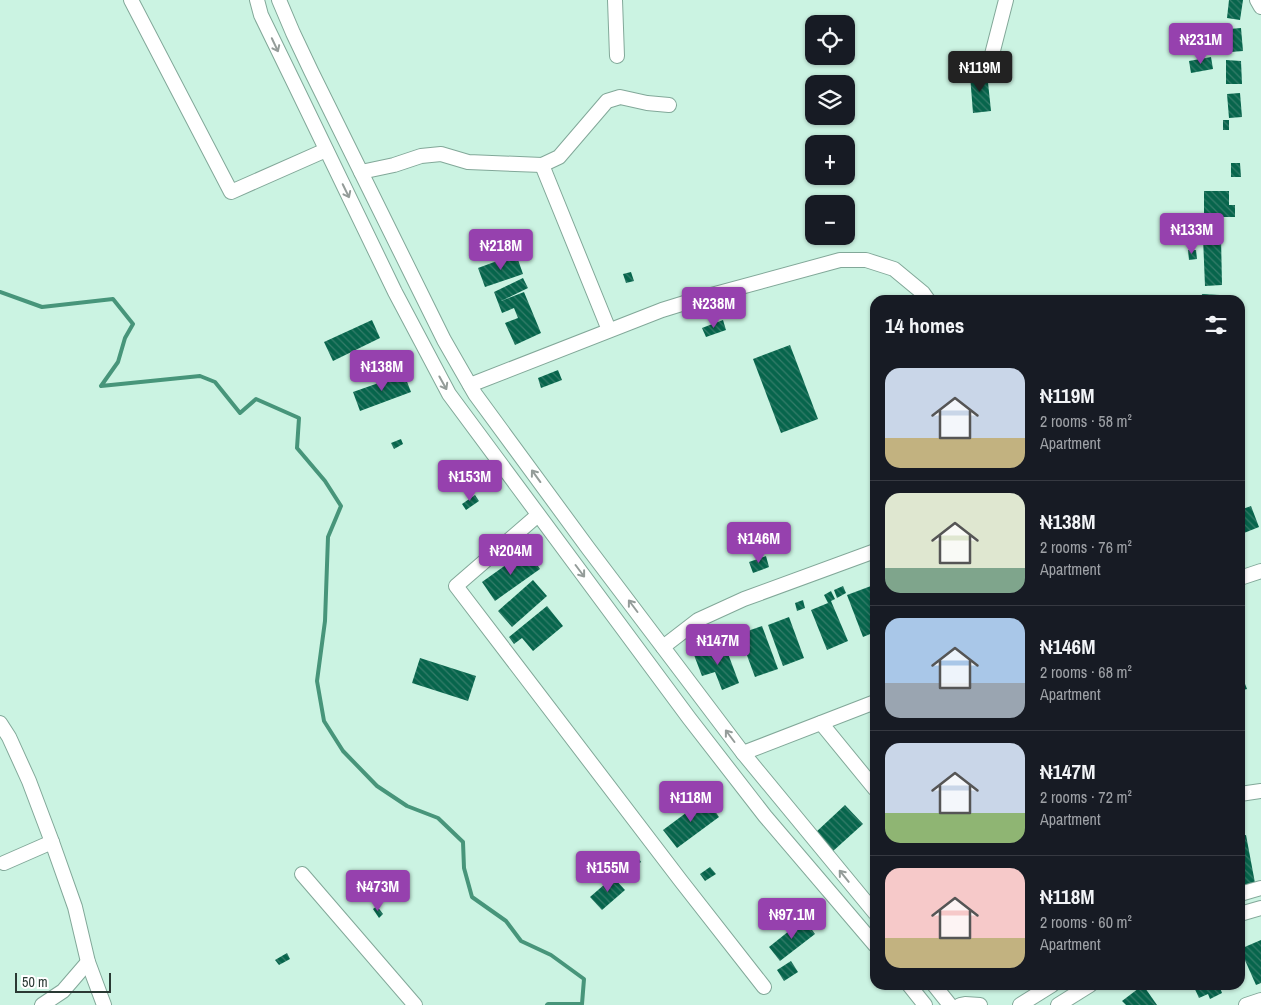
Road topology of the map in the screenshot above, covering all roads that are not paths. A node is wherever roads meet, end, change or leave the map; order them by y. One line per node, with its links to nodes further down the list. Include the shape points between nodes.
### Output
1 (131, 0): 11 (street, via 231,192)
2 (256, 0): 11 (street, one-way to 11)
3 (279, 0): 13 (street)
4 (615, 0): 8 (street)
5 (1006, 0): 9 (street)
6 (1256, 0): 7 (street)
7 (1261, 7)
8 (617, 56)
9 (988, 70)
10 (669, 105): 12 (street, via 620,97 607,101 559,157)
11 (326, 150): 17 (street, one-way to 17, via 449,394)
12 (542, 165): 13 (street, via 468,162 441,154); 15 (street)
13 (361, 172): 16 (street, via 444,340)
14 (924, 295): 15 (street, via 894,269 866,260 840,260 704,297)
15 (609, 330): 16 (street)
16 (470, 385): 21 (street, one-way to 16)
17 (538, 515): 37 (street, one-way to 37, via 689,718 766,816); 39 (street, via 456,586)
18 (870, 553): 21 (street, via 744,599 698,620)
19 (1261, 572): 20 (street)
20 (1245, 577)
21 (663, 647): 25 (street, one-way to 21)
22 (870, 704): 23 (street)
23 (820, 723): 25 (street); 26 (street)
24 (1, 727): 29 (street, via 29,781)
25 (743, 753): 34 (street, one-way to 25)
26 (870, 783)
27 (1261, 791): 28 (street)
28 (1245, 793)
29 (52, 842): 30 (street); 38 (street, via 75,907)
30 (4, 864)
31 (302, 874): 48 (street)
32 (1261, 888): 33 (street)
33 (1245, 893)
34 (870, 907)
35 (1261, 908): 36 (street)
36 (1245, 913)
37 (870, 939)
38 (88, 962): 44 (street); 47 (street)
39 (764, 987)
40 (913, 990): 49 (street)
41 (938, 990): 50 (street)
42 (1044, 990): 53 (street)
43 (1082, 990): 54 (street)
44 (61, 998): 46 (street)
45 (1261, 1000): 55 (street)
46 (42, 1005)
47 (104, 1005)
48 (414, 1005)
49 (925, 1005)
50 (950, 1005)
51 (960, 1005): 52 (street)
52 (980, 1005)
53 (1020, 1005)
54 (1058, 1005)
55 (1246, 1005)

